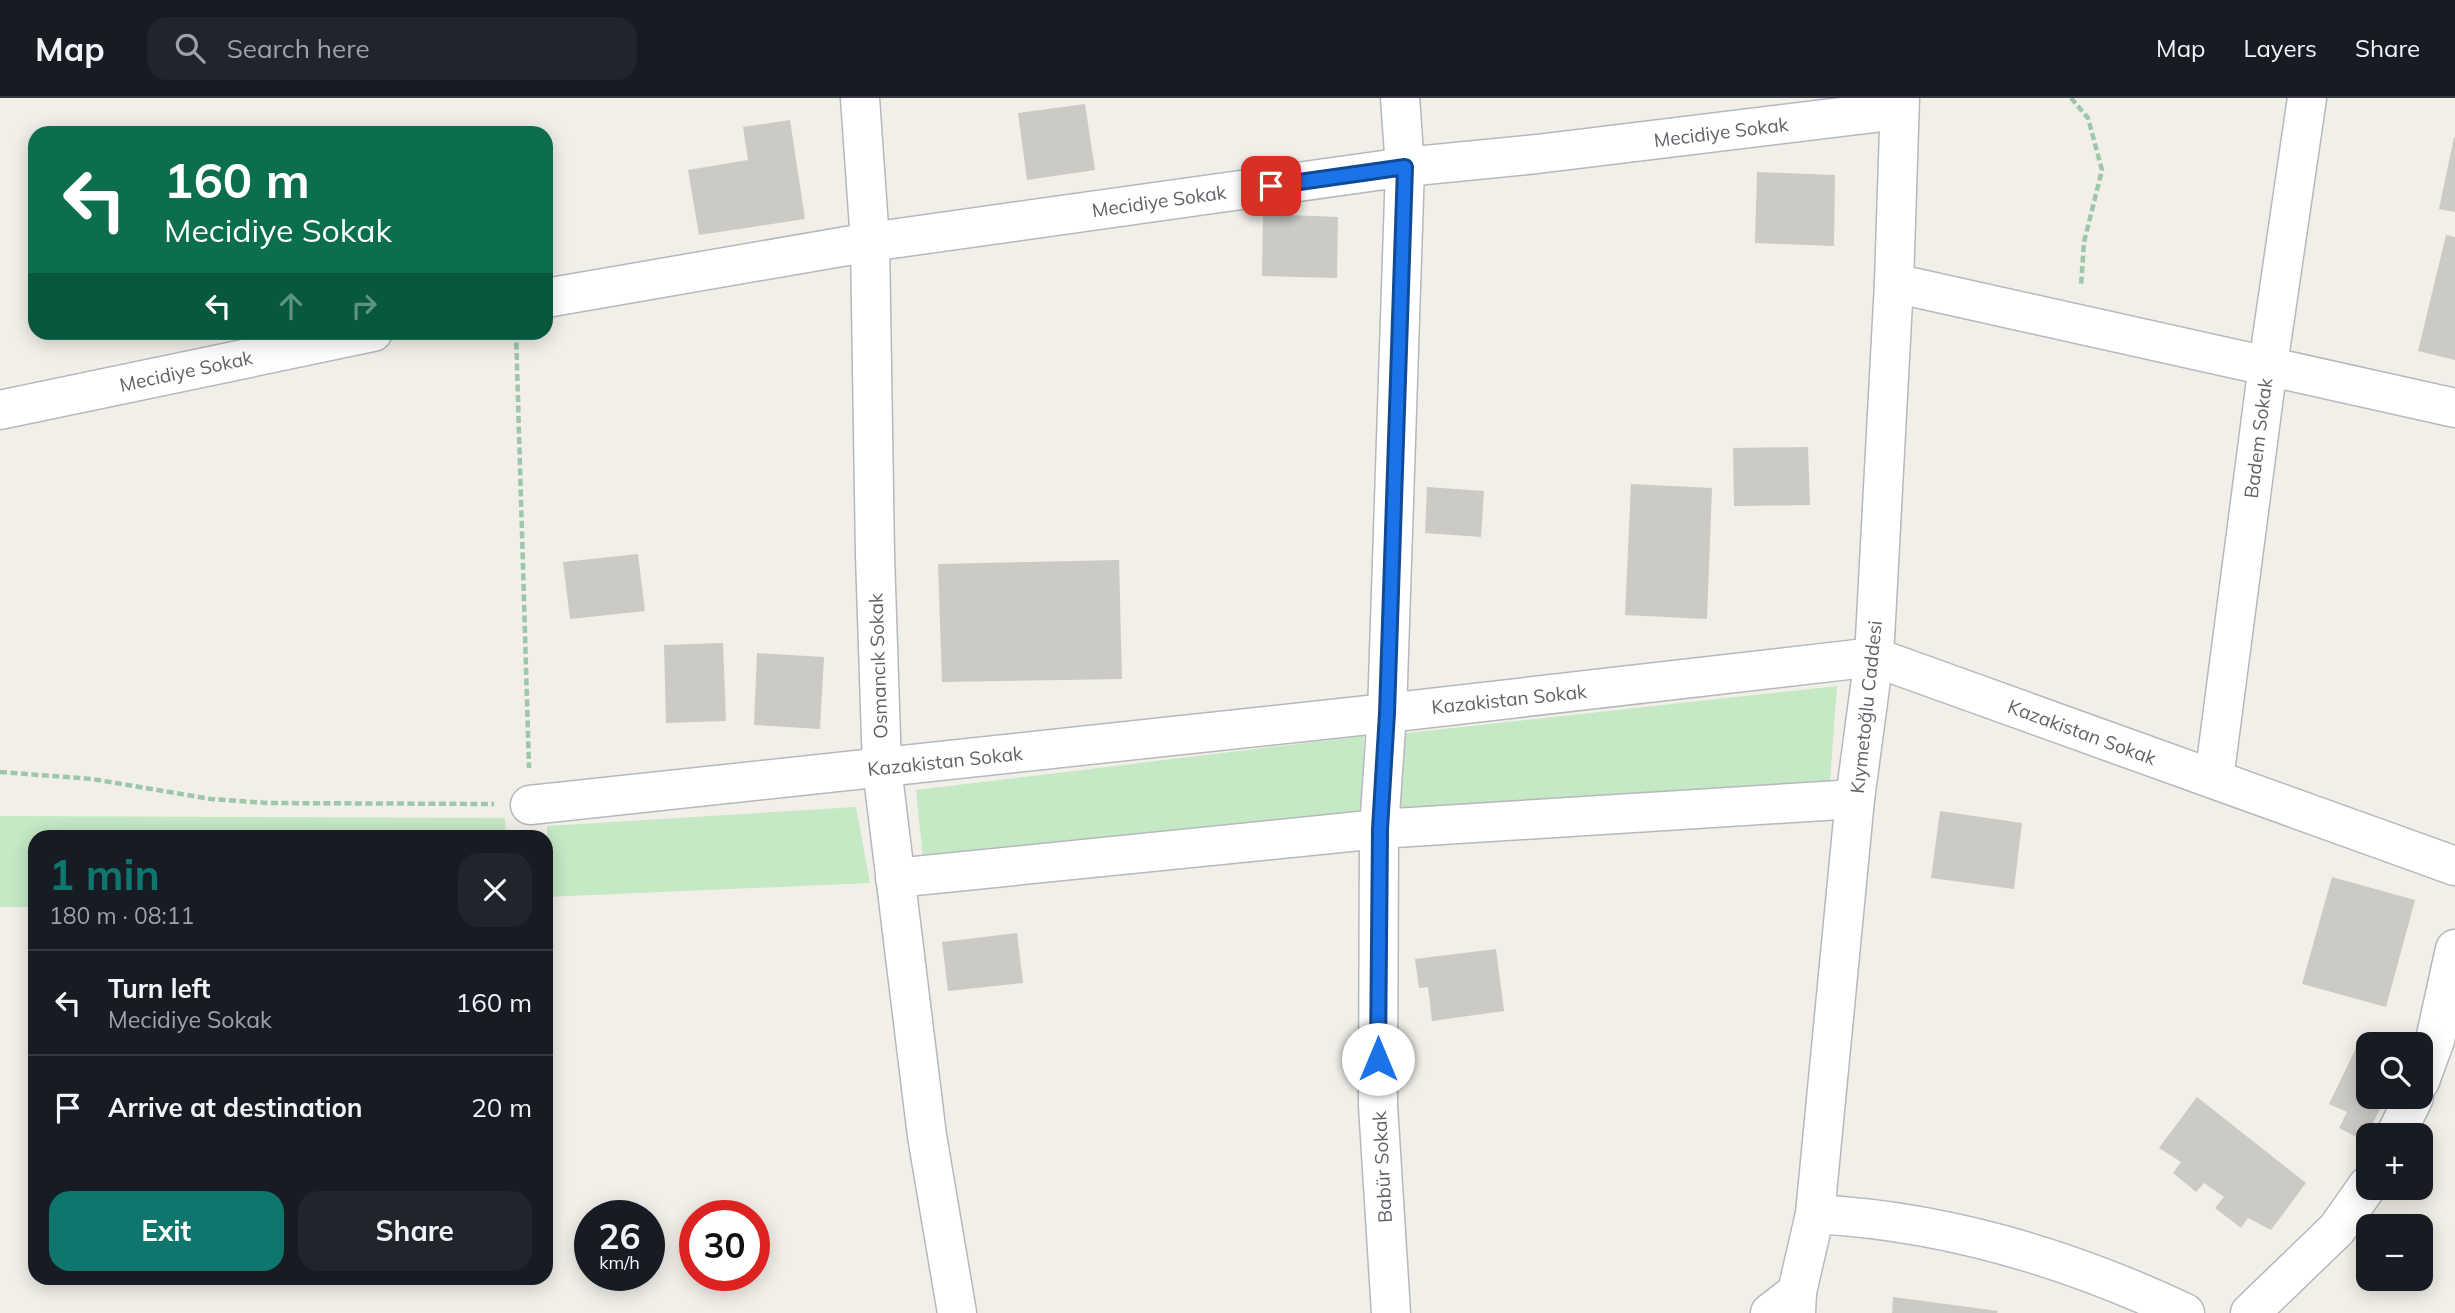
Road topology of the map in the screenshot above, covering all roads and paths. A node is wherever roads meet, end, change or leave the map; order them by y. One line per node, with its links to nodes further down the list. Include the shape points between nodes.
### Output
1 (860, 98): 7 (street, Osmancık Sokak)
2 (1400, 98): 6 (street, Babür Sokak)
3 (2071, 98): 10 (path, via 2088,118 2102,170 2084,242)
4 (2307, 98): 13 (street, Badem Sokak)
5 (1900, 104): 6 (street, Mecidiye Sokak, via 1537,154); 8 (street, Kıymetoğlu Caddesi)
6 (1405, 167): 7 (street, Mecidiye Sokak); 17 (street, Babür Sokak)
7 (870, 242): 9 (street, Mecidiye Sokak); 18 (street, Osmancık Sokak)
8 (1895, 283): 10 (street); 16 (street, Kıymetoğlu Caddesi)
9 (553, 297)
10 (2079, 324): 13 (street)
11 (335, 340): 15 (street, Mecidiye Sokak)
12 (516, 340): 22 (path)
13 (2268, 365): 14 (street); 20 (street, Badem Sokak)
14 (2455, 408)
15 (0, 410)
16 (1874, 657): 17 (street, Kazakistan Sokak); 20 (street, Kazakistan Sokak); 21 (street, Kıymetoğlu Caddesi)
17 (1387, 713): 18 (street, Kazakistan Sokak); 23 (street, Babür Sokak)
18 (882, 768): 22 (street, Kazakistan Sokak); 25 (street, Osmancık Sokak)
19 (0, 772): 22 (path, via 92,779 211,799 268,803)
20 (2214, 779): 24 (street, Kazakistan Sokak)
21 (1856, 799): 23 (street); 29 (street, Kıymetoğlu Caddesi)
22 (530, 805)
23 (1380, 829): 25 (street); 32 (street, Babür Sokak, via 1378,1105)
24 (2455, 866)
25 (895, 878): 31 (street, Osmancık Sokak, via 928,1136)
26 (2455, 949): 27 (street)
27 (2433, 1045)
28 (2357, 1200): 34 (street, via 2336,1229)
29 (1815, 1214): 30 (street, Kıymetoğlu Caddesi); 33 (street, via 1870,1217 1995,1243 2062,1263)
30 (1788, 1306)
31 (957, 1313)
32 (1391, 1313)
33 (2185, 1313)
34 (2250, 1313)

